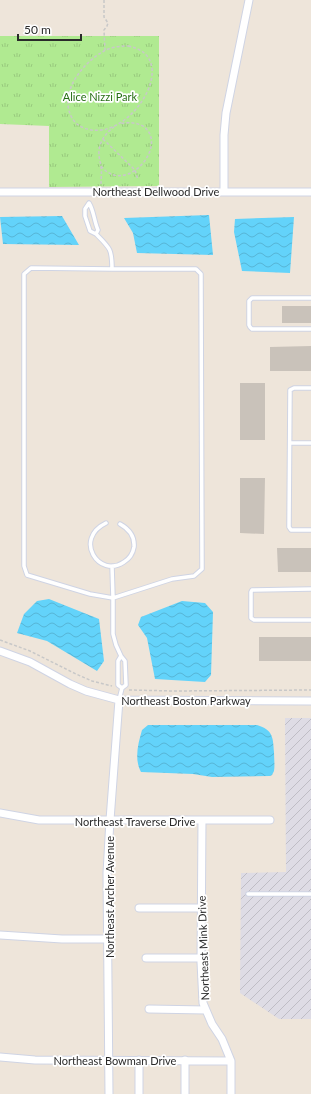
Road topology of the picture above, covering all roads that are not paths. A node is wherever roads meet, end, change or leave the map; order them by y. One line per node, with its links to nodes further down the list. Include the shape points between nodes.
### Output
1 (248, 0): 2 (street, via 226,113)
2 (224, 191): 4 (street, Northeast Dellwood Drive); 5 (street, Northeast Dellwood Drive)
3 (0, 192): 4 (street, Northeast Dellwood Drive)
4 (89, 192): 6 (lane)
5 (311, 192)
6 (89, 203): 7 (lane, via 98,230); 7 (lane, via 85,209 85,216 90,231)
7 (96, 234): 8 (lane, via 108,246)
8 (112, 269): 19 (lane, via 31,268 24,274 24,566 27,575 90,594); 19 (lane, via 196,269 201,274 202,569 194,576 172,579)
9 (311, 298): 10 (lane, via 252,298 249,301 249,325 252,329)
10 (311, 329)
11 (311, 388): 12 (lane, via 290,390)
12 (290, 443): 13 (lane); 16 (lane, via 289,527 291,530)
13 (311, 443)
14 (106, 523): 17 (lane, via 94,531 90,544 94,557 99,562)
15 (120, 524): 17 (lane, via 131,534 134,548 126,561)
16 (311, 530)
17 (112, 566): 19 (lane)
18 (311, 589): 20 (lane, via 251,592 251,618 254,620)
19 (113, 598): 22 (lane, via 113,634)
20 (311, 620)
21 (0, 651): 24 (street, Northeast Boston Parkway, via 30,662 86,691)
22 (121, 656): 23 (lane, via 118,661 118,685); 23 (lane, via 125,661 126,685)
23 (122, 689): 24 (lane)
24 (119, 700): 25 (street, Northeast Boston Parkway); 27 (street, Northeast Archer Avenue)
25 (311, 701)
26 (0, 813): 27 (street, Northeast Traverse Drive, via 39,820)
27 (110, 820): 28 (street, Northeast Traverse Drive); 35 (street, Northeast Archer Avenue, via 107,873)
28 (202, 820): 29 (street, Northeast Traverse Drive); 33 (street, Northeast Mink Drive)
29 (270, 820)
30 (248, 894): 31 (lane)
31 (311, 894)
32 (139, 908): 33 (street)
33 (201, 908): 37 (street, Northeast Mink Drive)
34 (0, 935): 35 (street, via 62,939)
35 (108, 938): 41 (street, Northeast Archer Avenue)
36 (146, 958): 37 (street)
37 (201, 958): 39 (street, Northeast Mink Drive, via 203,1002)
38 (149, 1009): 39 (street)
39 (206, 1010): 44 (street, Northeast Mink Drive)
40 (0, 1057): 41 (street, Northeast Bowman Drive, via 36,1060)
41 (109, 1060): 42 (street, Northeast Bowman Drive); 45 (street, Northeast Archer Avenue)
42 (139, 1060): 43 (street, Northeast Bowman Drive); 46 (street)
43 (185, 1060): 44 (street, Northeast Bowman Drive); 47 (street)
44 (231, 1061): 48 (street, Northeast Mink Drive)
45 (109, 1094)
46 (139, 1094)
47 (185, 1094)
48 (231, 1094)

